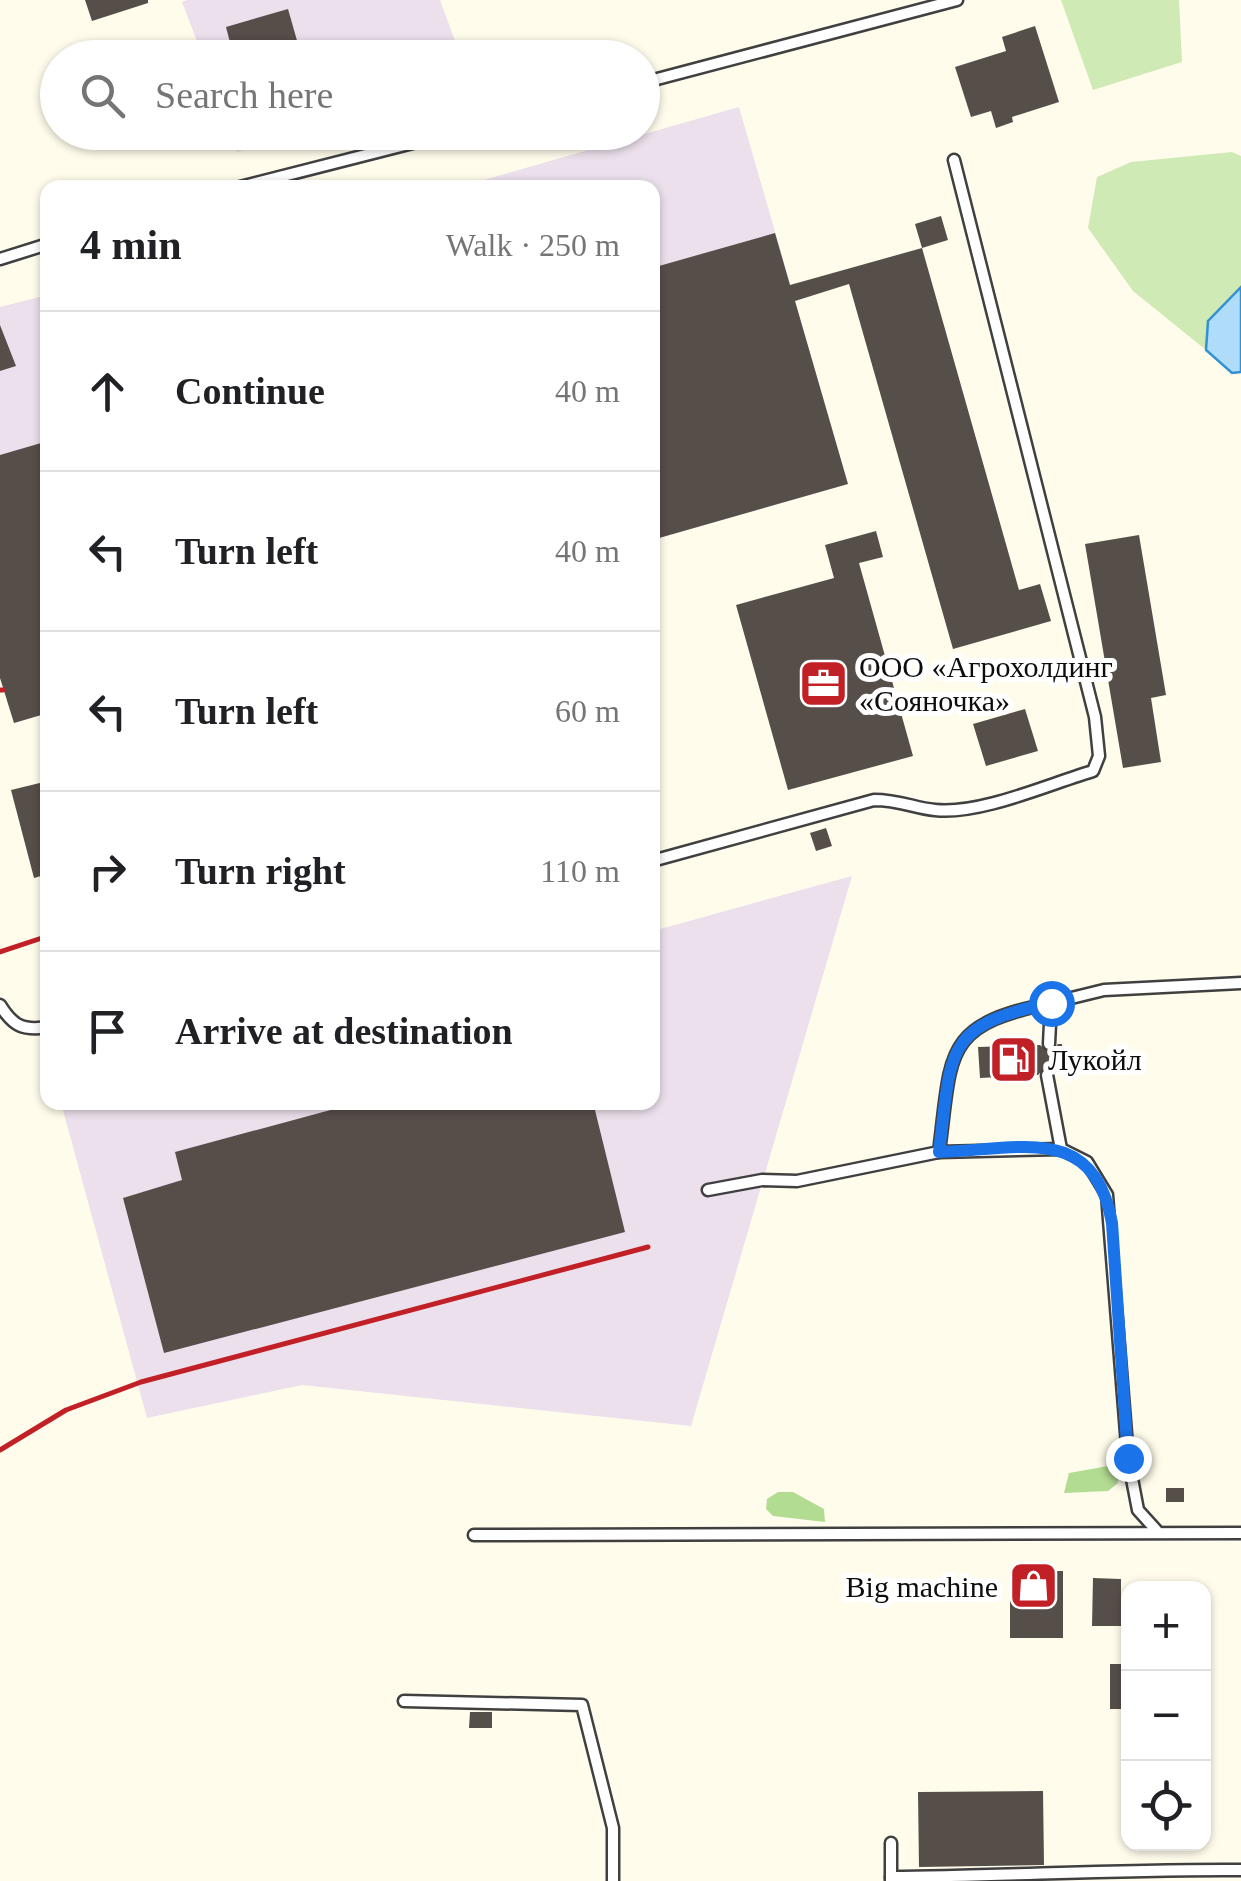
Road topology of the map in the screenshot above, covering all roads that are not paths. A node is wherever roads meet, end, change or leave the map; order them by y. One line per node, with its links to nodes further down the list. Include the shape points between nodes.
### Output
1 (958, 0): 2 (lane)
2 (660, 79)
3 (385, 150): 5 (lane)
4 (954, 160): 8 (lane, via 1096,717 1099,756 1093,771 970,807 934,810 907,800 874,800)
5 (267, 180)
6 (40, 246): 7 (lane)
7 (0, 259)
8 (660, 859)
9 (1241, 983): 10 (lane, via 1104,990)
10 (1051, 1003): 13 (lane); 16 (lane, via 978,1025 952,1055)
11 (0, 1005): 12 (lane, via 10,1021)
12 (40, 1028)
13 (1049, 1044)
14 (1047, 1075): 15 (lane)
15 (1061, 1149): 16 (lane); 18 (lane, via 1087,1162 1107,1195 1128,1458 1138,1510)
16 (939, 1152): 17 (lane)
17 (708, 1190)
18 (1158, 1531): 19 (lane); 20 (lane)
19 (1241, 1533)
20 (474, 1536)
21 (404, 1701): 26 (lane, via 582,1704 613,1828)
22 (890, 1843): 25 (lane)
23 (1241, 1870): 24 (lane, via 1111,1869)
24 (1067, 1878): 25 (lane)
25 (891, 1879)
26 (613, 1881)

